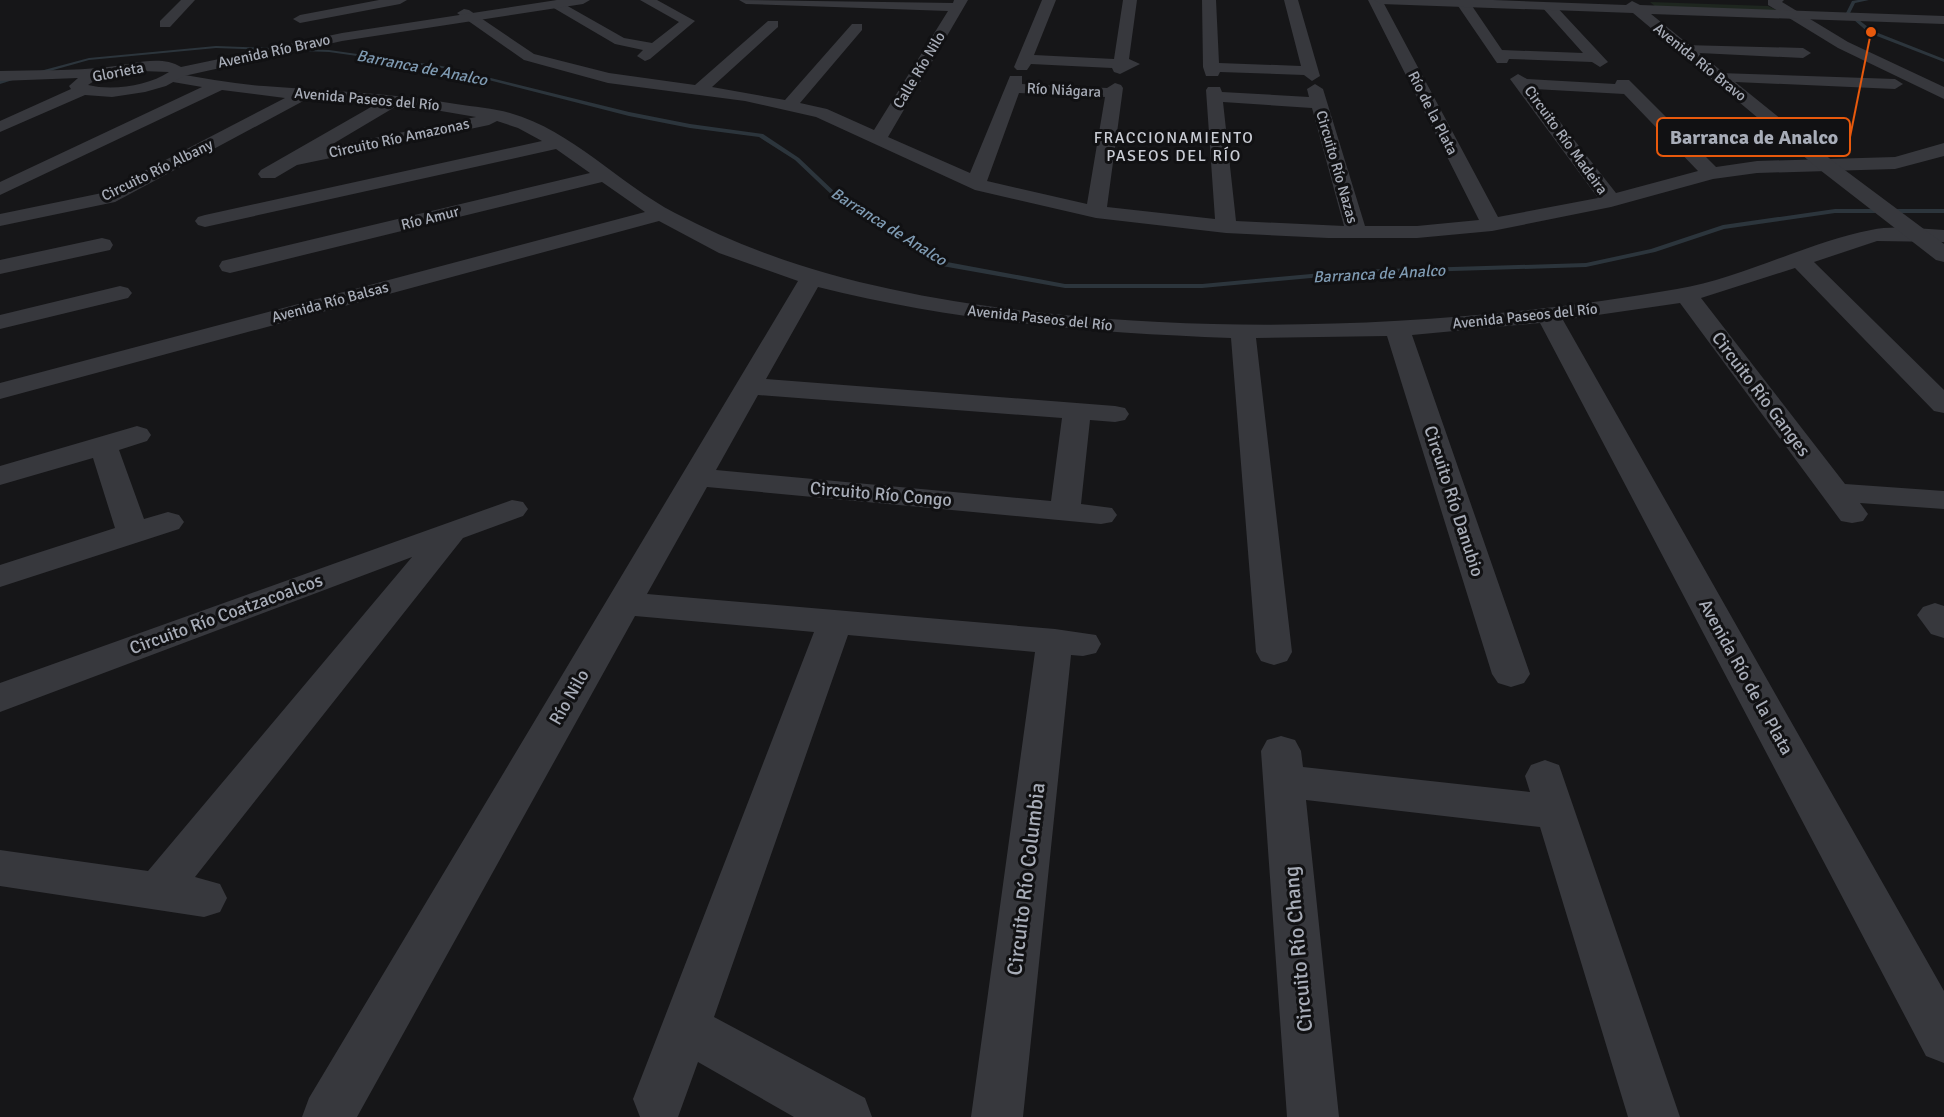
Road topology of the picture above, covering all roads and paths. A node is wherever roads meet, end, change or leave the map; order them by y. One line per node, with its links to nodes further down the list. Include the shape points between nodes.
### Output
1 (188, 0): 23 (street)
2 (400, 0): 28 (street, via 296,17)
3 (583, 0): 14 (street, Avenida Río Bravo)
4 (647, 0): 14 (street, via 688,21 650,52 620,41)
5 (746, 0): 16 (street)
6 (1049, 0): 32 (street)
7 (1130, 0): 32 (street, via 1124,65)
8 (1209, 0): 36 (street)
9 (1291, 0): 39 (street)
10 (1375, 0): 63 (street, Río de la Plata)
11 (1381, 0): 15 (street)
12 (1698, 0): 13 (street)
13 (1775, 1): 19 (street)
14 (551, 2): 22 (street, Avenida Río Bravo)
15 (1463, 3): 18 (street); 18 (street, via 1500,57 1598,60)
16 (959, 4): 48 (street, Calle Río Nilo)
17 (1631, 5): 18 (street); 19 (street); 29 (street, Avenida Río Bravo)
18 (1548, 6)
19 (1798, 9): 20 (street); 20 (street, via 1812,15); 43 (street, via 1843,45)
20 (1874, 12): 21 (street)
21 (1942, 12)
22 (466, 15): 28 (street, Avenida Río Bravo); 31 (street, Avenida Río Bravo); 41 (street, via 529,57 608,78)
23 (165, 24)
24 (772, 24): 41 (street)
25 (833, 26): 26 (street)
26 (856, 27): 27 (street); 45 (street)
27 (874, 27)
28 (330, 33): 31 (street, Avenida Río Bravo, via 231,54)
29 (1684, 49): 33 (street, Avenida Río Bravo); 34 (street, via 1798,53)
30 (104, 72): 31 (street, Glorieta, via 141,66); 35 (street); 40 (street, Glorieta)
31 (174, 72): 38 (street, Avenida Paseos del Río); 40 (street, Glorieta, via 140,88 117,92)
32 (1019, 73): 56 (street); 59 (street, Río Niágara, via 1115,91)
33 (1719, 78): 34 (street); 52 (street, Avenida Río Bravo)
34 (1832, 81): 37 (street)
35 (3, 82): 40 (street)
36 (1213, 82): 39 (street, Circuito Río Nazas); 39 (street); 64 (street)
37 (1895, 84)
38 (220, 85): 42 (street, Avenida Paseos del Río); 57 (street)
39 (1314, 85): 66 (street, Circuito Río Nazas)
40 (81, 86): 47 (street)
41 (699, 90): 45 (street)
42 (304, 94): 44 (street, Avenida Paseos del Río); 61 (street, Circuito Río Albany, via 108,198)
43 (1944, 94)
44 (397, 99): 46 (street, Avenida Paseos del Río); 51 (street, Circuito Río Amazonas)
45 (790, 104): 48 (street, via 821,113)
46 (504, 117): 49 (street, Avenida Paseos del Río); 51 (street, Circuito Río Amazonas)
47 (0, 127)
48 (877, 140): 56 (street)
49 (559, 143): 55 (street, Avenida Paseos del Río); 68 (street, Río Amur)
50 (1944, 149): 52 (street, via 1895,163)
51 (294, 160): 54 (street, Circuito Río Amazonas)
52 (1832, 170): 53 (street, via 1757,167); 65 (street, Avenida Río Bravo)
53 (1711, 173): 58 (street); 58 (street, Circuito Río Madeira, via 1625,86 1520,81)
54 (268, 174)
55 (607, 175): 60 (street, Avenida Paseos del Río); 68 (street, Río Amur)
56 (976, 184): 59 (street)
57 (0, 189)
58 (1611, 201): 63 (street)
59 (1096, 212): 64 (street)
60 (661, 214): 75 (street, Avenida Paseos del Río, via 727,248); 83 (street, Avenida Río Balsas)
61 (0, 220)
62 (205, 221): 68 (street, Río Amur)
63 (1492, 225): 66 (street, via 1417,232)
64 (1226, 227): 66 (street)
65 (1912, 229): 67 (street, Avenida Paseos del Río); 70 (street, Avenida Río Bravo); 71 (street, Avenida Paseos del Río, via 1875,236)
66 (1356, 232)
67 (1944, 236)
68 (240, 238): 72 (street, Río Amur)
69 (102, 244): 74 (street)
70 (1944, 255)
71 (1800, 260): 77 (street, Avenida Paseos del Río); 84 (street)
72 (230, 266)
73 (0, 267): 74 (street)
74 (86, 274): 76 (street); 79 (street)
75 (811, 278): 81 (street, Avenida Paseos del Río, via 879,295 1052,321); 82 (street, Río Nilo)
76 (120, 293)
77 (1686, 295): 78 (street, Avenida Paseos del Río); 91 (street, Circuito Río Ganges, via 1843,503)
78 (1548, 315): 80 (street, Avenida Paseos del Río); 110 (street, Avenida Río de la Plata)
79 (0, 322)
80 (1397, 328): 81 (street, Avenida Paseos del Río); 104 (street, Circuito Río Danubio)
81 (1243, 331): 103 (street)
82 (748, 386): 85 (street); 90 (street, Río Nilo)
83 (0, 391)
84 (1944, 405)
85 (1077, 411): 86 (street); 93 (street)
86 (1115, 414)
87 (136, 435): 88 (street)
88 (103, 445): 89 (street); 97 (street)
89 (0, 476)
90 (697, 477): 93 (street, Circuito Río Congo); 99 (street, Río Nilo)
91 (1944, 500)
92 (512, 509): 96 (street, Circuito Río Coatzacoalcos)
93 (1065, 511): 94 (street, Circuito Río Congo)
94 (1101, 515)
95 (168, 522): 97 (street)
96 (452, 531): 105 (street, Circuito Río Coatzacoalcos); 107 (street)
97 (133, 533): 98 (street)
98 (0, 576)
99 (623, 603): 101 (street, Circuito Río Columbia); 112 (street, Río Nilo)
100 (1944, 616): 102 (street, via 1935,615)
101 (836, 622): 109 (street); 114 (street, Circuito Río Columbia, via 1069,642)
102 (1944, 626)
103 (1274, 652)
104 (1511, 674)
105 (0, 698)
106 (0, 868): 107 (street)
107 (158, 891): 108 (street)
108 (204, 898)
109 (685, 1028): 111 (street); 113 (street)
110 (1944, 1039)
111 (659, 1099)
112 (328, 1117)
113 (846, 1117)
114 (996, 1117)
115 (1313, 1117): 116 (street, Circuito Río Chang, via 1282,766 1550,794)
116 (1654, 1117)

